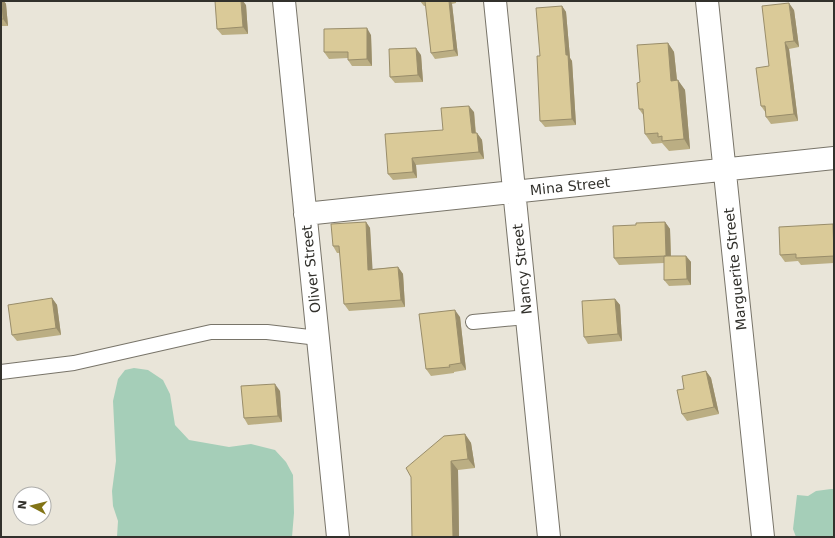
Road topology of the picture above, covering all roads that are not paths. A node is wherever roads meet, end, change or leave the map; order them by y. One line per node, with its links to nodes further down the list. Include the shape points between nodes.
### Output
1 (284, 1): 7 (street, Oliver Street)
2 (495, 1): 6 (street, Nancy Street)
3 (708, 1): 5 (street, Marguerite Street)
4 (834, 158): 5 (street, Mina Street)
5 (725, 170): 6 (street, Mina Street); 14 (street, Marguerite Street)
6 (514, 192): 7 (street, Mina Street); 8 (street, Nancy Street)
7 (305, 214): 10 (street, Oliver Street)
8 (527, 317): 9 (lane); 13 (street, Nancy Street)
9 (473, 322)
10 (318, 338): 11 (lane, via 267,332 211,332 74,363); 12 (street, Oliver Street)
11 (1, 372)
12 (338, 537)
13 (549, 537)
14 (763, 537)

